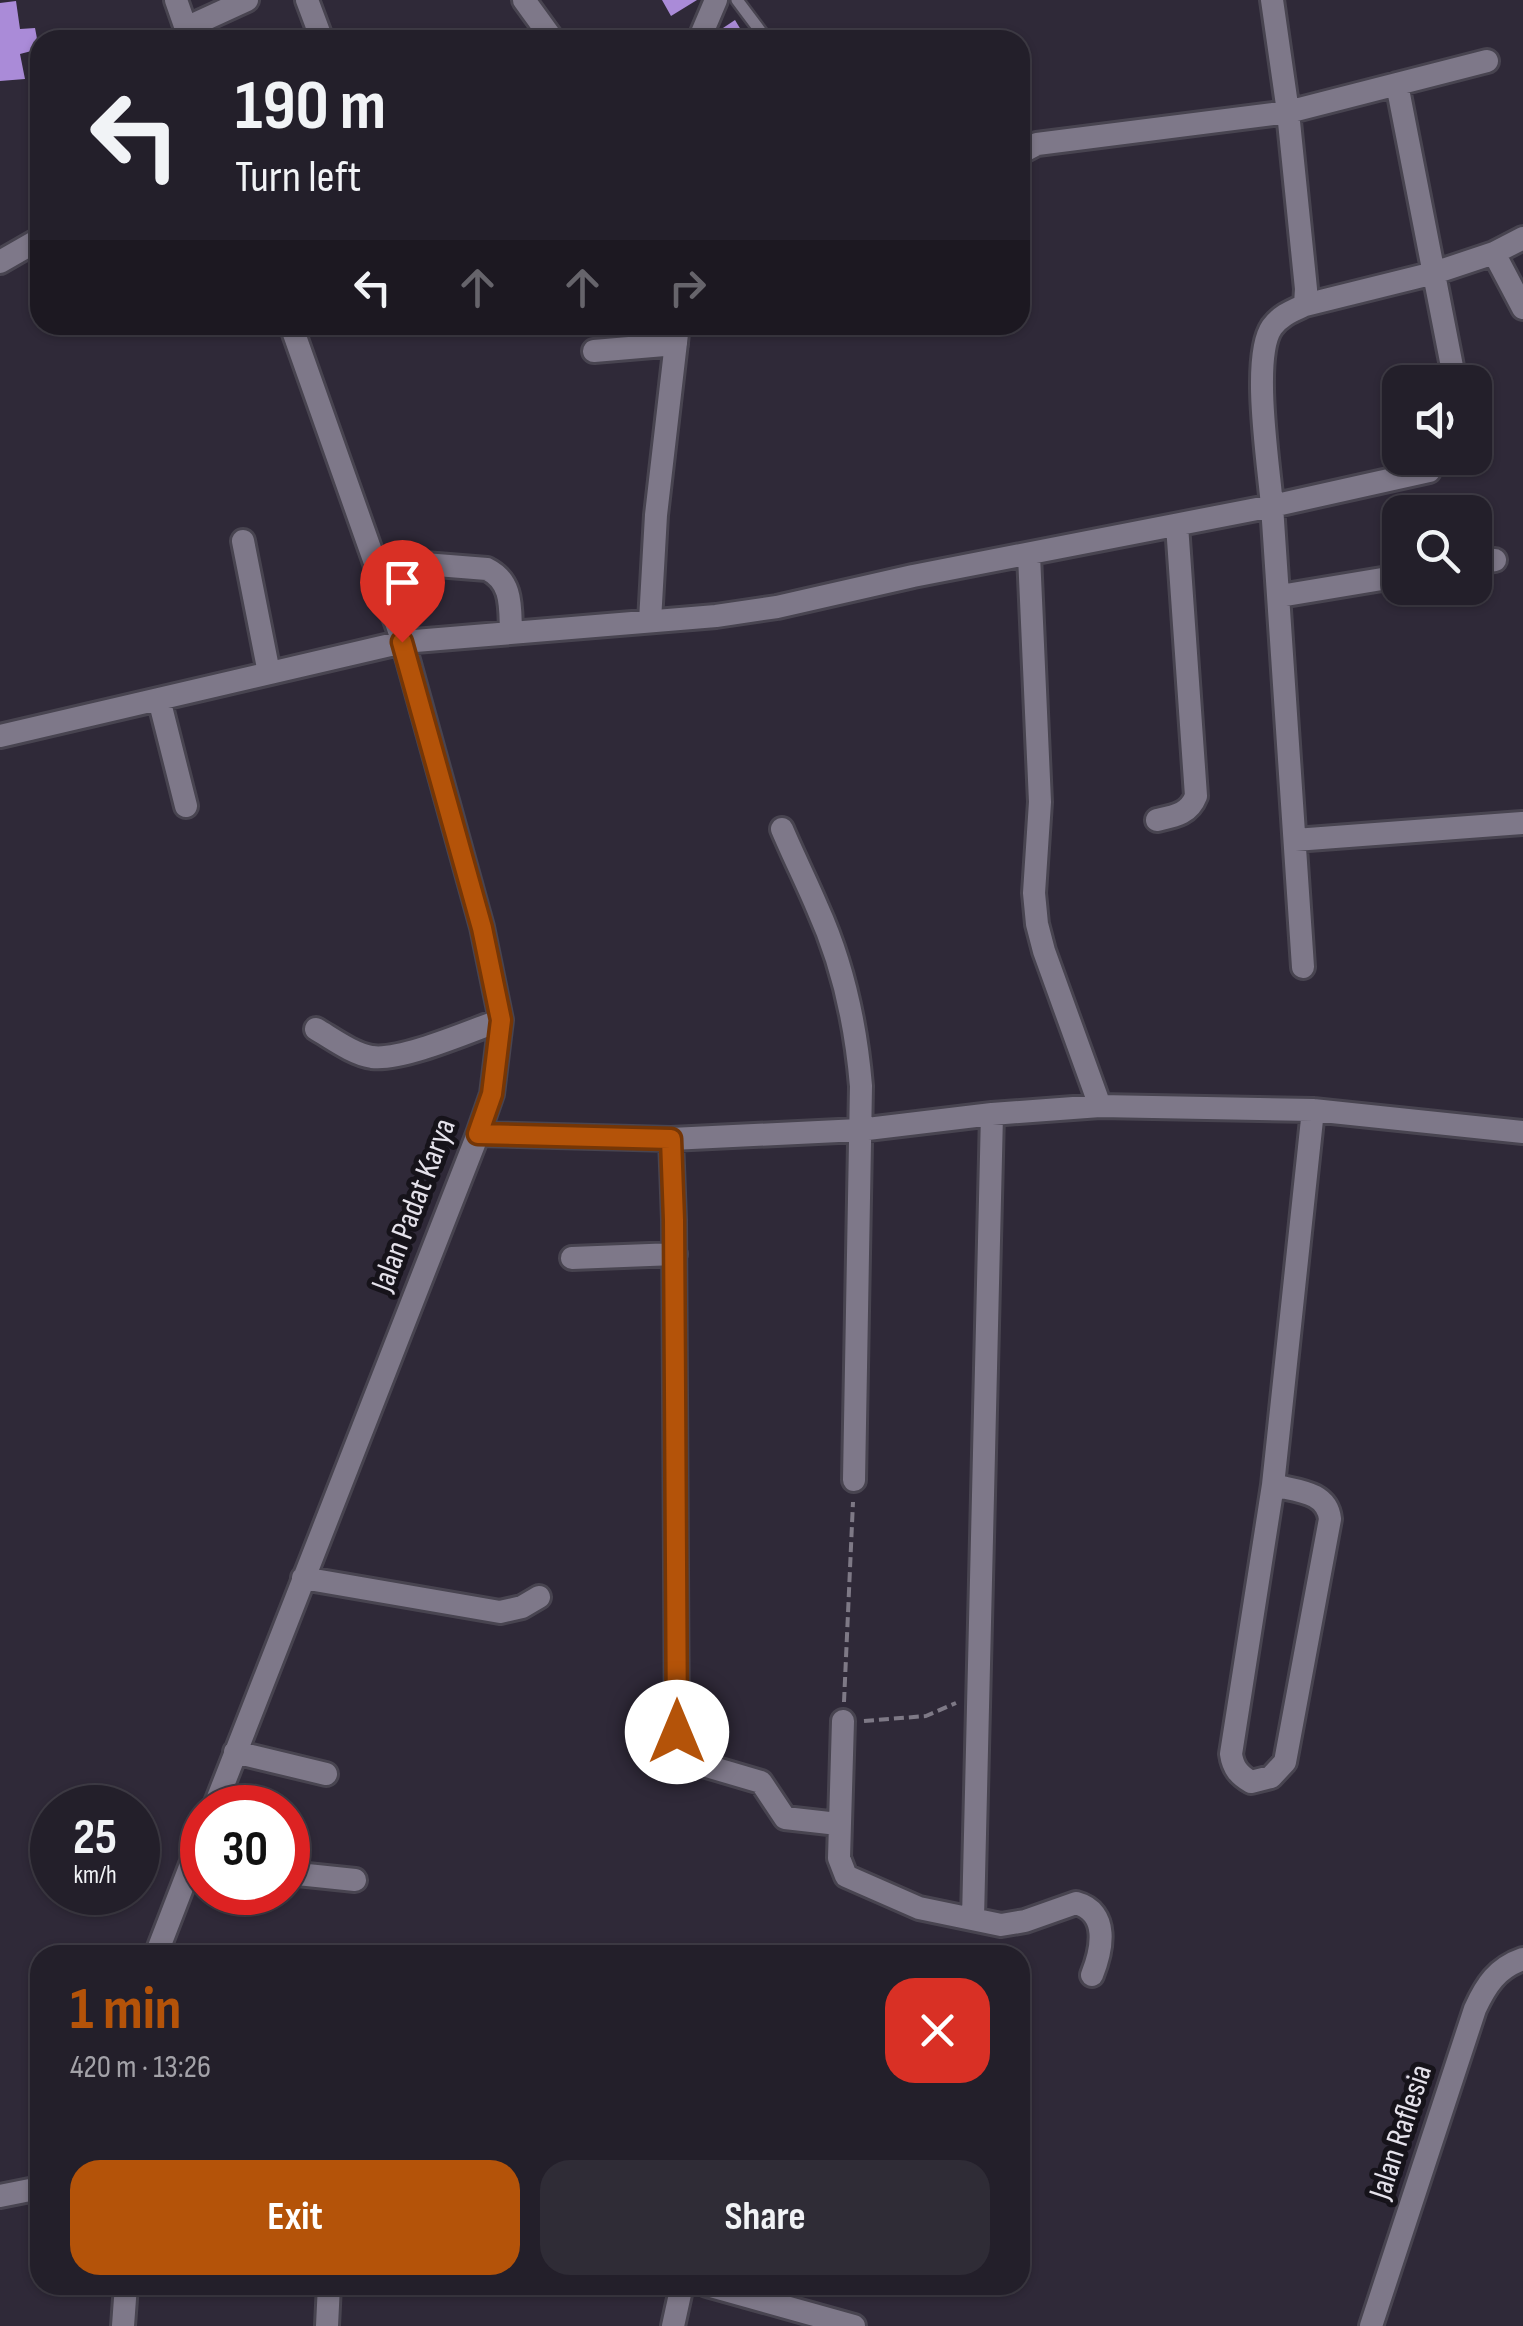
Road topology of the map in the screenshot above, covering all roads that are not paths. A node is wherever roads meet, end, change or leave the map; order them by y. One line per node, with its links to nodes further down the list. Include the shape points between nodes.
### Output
1 (176, 0): 8 (street)
2 (246, 0): 9 (street)
3 (307, 0): 10 (street)
4 (524, 0): 11 (street)
5 (716, 0): 12 (street)
6 (737, 0): 13 (lane)
7 (1272, 0): 16 (street)
8 (187, 30)
9 (195, 30)
10 (318, 30)
11 (546, 30)
12 (703, 30)
13 (760, 30)
14 (1487, 62): 15 (street)
15 (1398, 84): 16 (street); 22 (street)
16 (1288, 112): 17 (street); 23 (street)
17 (1030, 148)
18 (1523, 238): 20 (street)
19 (30, 245): 21 (street)
20 (1494, 253): 22 (street); 24 (street)
21 (0, 262)
22 (1434, 273): 23 (street); 29 (street)
23 (1305, 305): 31 (street, via 1283,316 1264,346)
24 (1523, 308)
25 (295, 335): 35 (street, Jalan Padat Karya)
26 (672, 335): 28 (street)
27 (677, 335): 38 (street)
28 (594, 351)
29 (1451, 365)
30 (1412, 475): 31 (street)
31 (1272, 506): 32 (street); 37 (street)
32 (1177, 526): 34 (street); 45 (street, via 1196,796 1182,814)
33 (243, 540): 41 (street)
34 (1028, 555): 38 (street, via 777,607); 52 (street, via 1040,802 1037,924)
35 (374, 560): 39 (street, via 496,573 508,590); 40 (street, Jalan Padat Karya)
36 (1382, 579): 37 (street)
37 (1280, 596): 48 (street)
38 (650, 621): 39 (street)
39 (511, 632): 40 (street)
40 (402, 642): 41 (street); 50 (street, Jalan Padat Karya)
41 (268, 673): 42 (street)
42 (159, 699): 43 (street); 44 (street)
43 (0, 736)
44 (186, 806)
45 (1157, 820)
46 (1522, 823): 48 (street)
47 (782, 830): 55 (street, via 819,910 852,1014)
48 (1295, 840): 49 (street)
49 (1303, 967)
50 (501, 1020): 51 (street, via 374,1057); 57 (street, Jalan Padat Karya, via 492,1094)
51 (316, 1029)
52 (1100, 1106): 53 (street); 54 (street)
53 (1313, 1110): 56 (street); 62 (street)
54 (992, 1114): 55 (street); 73 (street)
55 (859, 1130): 58 (street); 61 (street)
56 (1523, 1132)
57 (478, 1134): 58 (street); 63 (street, Jalan Padat Karya)
58 (671, 1139): 59 (street)
59 (675, 1254): 60 (street); 69 (street, via 679,1751 693,1762 761,1782 785,1818)
60 (572, 1258)
61 (854, 1480)
62 (1273, 1486): 62 (street, via 1230,1754 1251,1782 1286,1762 1330,1519 1318,1497)
63 (304, 1578): 64 (street, via 500,1612); 66 (street, Jalan Padat Karya)
64 (539, 1597)
65 (843, 1721): 69 (street)
66 (235, 1752): 67 (street); 68 (street, Jalan Padat Karya)
67 (326, 1774)
68 (223, 1785)
69 (838, 1824): 73 (street, via 846,1876 918,1908)
70 (310, 1875): 71 (street)
71 (354, 1880)
72 (180, 1902): 74 (street)
73 (973, 1919): 76 (street, via 1001,1925 1083,1904 1101,1928)
74 (161, 1945)
75 (1515, 1962): 87 (street, Jalan Raflesia, via 1488,1982 1475,2009)
76 (1092, 1975)
77 (30, 2190): 78 (street)
78 (0, 2196)
79 (125, 2295): 83 (street)
80 (328, 2295): 84 (street)
81 (680, 2295): 85 (street)
82 (743, 2295): 86 (street)
83 (123, 2326)
84 (326, 2326)
85 (673, 2326)
86 (854, 2326)
87 (1371, 2326)

